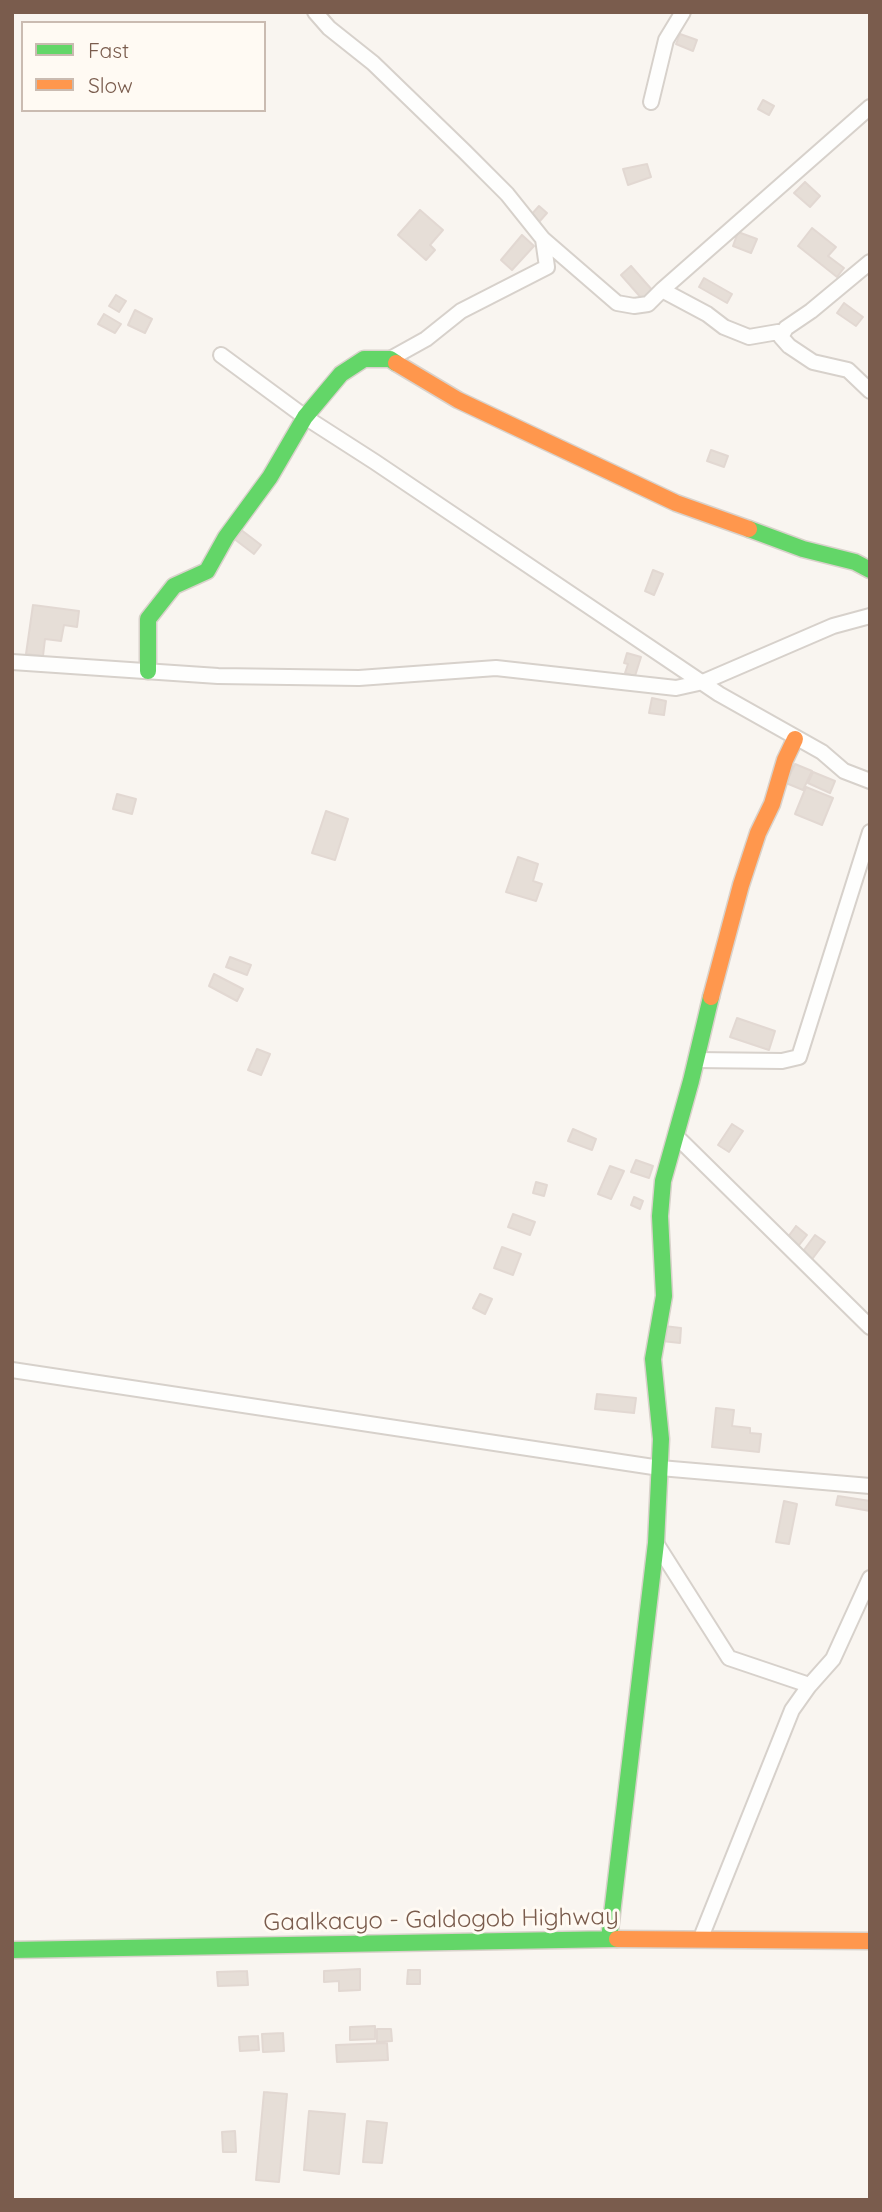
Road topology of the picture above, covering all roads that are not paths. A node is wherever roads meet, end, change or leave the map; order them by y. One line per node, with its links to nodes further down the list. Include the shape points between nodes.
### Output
1 (315, 12): 5 (street, via 465,152 507,194)
2 (683, 12): 3 (street, via 666,40)
3 (652, 102)
4 (870, 107): 7 (street)
5 (543, 240): 7 (street, via 617,303 648,304); 10 (street, via 547,267 461,311 426,339)
6 (870, 262): 8 (street, via 786,328)
7 (662, 290): 8 (street, via 723,327 749,337 778,332)
8 (782, 337): 11 (street, via 813,362 848,370)
9 (221, 355): 12 (street)
10 (390, 359): 12 (street, via 364,359 341,374); 13 (street, via 458,400 676,503)
11 (870, 391)
12 (305, 417): 16 (street, via 207,571 174,586 148,619); 17 (street)
13 (870, 570)
14 (870, 616): 17 (street, via 833,626)
15 (12, 662): 16 (street)
16 (148, 671): 17 (street, via 359,678 496,668 676,688)
17 (703, 682): 18 (street)
18 (795, 739): 19 (street, via 822,752 844,771); 21 (street, via 741,885)
19 (870, 781)
20 (870, 832): 21 (street, via 799,1057 782,1061)
21 (696, 1060): 22 (street)
22 (676, 1136): 23 (street); 25 (street, via 663,1181 664,1296 653,1359)
23 (870, 1327)
24 (12, 1370): 25 (street)
25 (660, 1468): 26 (street); 27 (street)
26 (870, 1486)
27 (656, 1544): 29 (street, via 729,1658); 30 (street)
28 (870, 1578): 29 (street, via 833,1659)
29 (809, 1685): 31 (street, via 792,1710)
30 (609, 1938): 31 (street, Gaalkacyo - Galdogob Highway); 33 (street, Gaalkacyo - Galdogob Highway)
31 (701, 1940): 32 (street, Gaalkacyo - Galdogob Highway)
32 (870, 1941)
33 (12, 1950)

